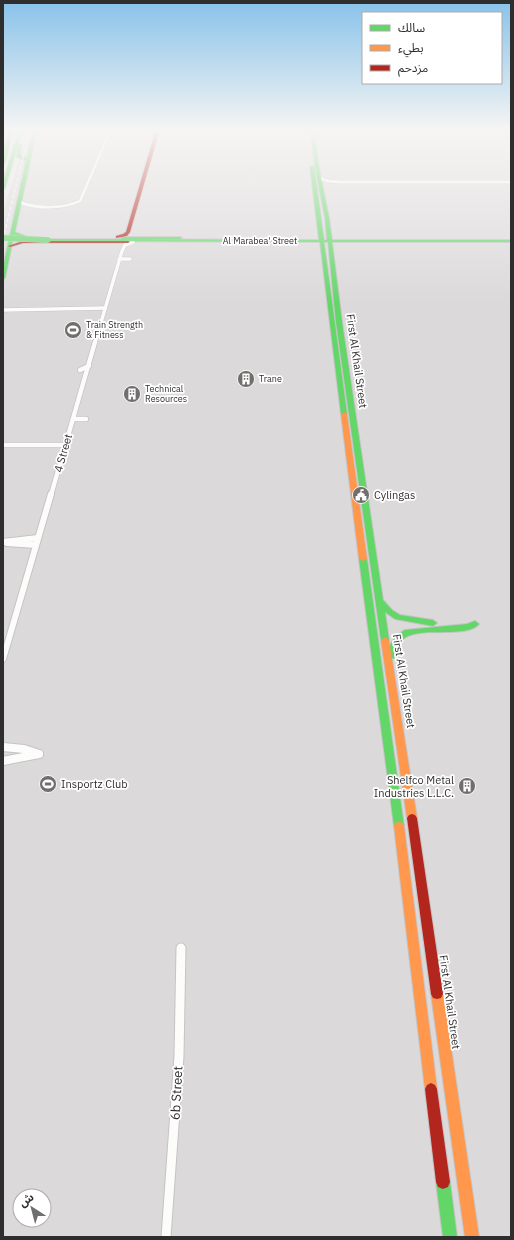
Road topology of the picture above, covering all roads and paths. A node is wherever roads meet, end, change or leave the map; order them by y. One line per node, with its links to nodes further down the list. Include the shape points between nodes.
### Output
1 (22, 187): 6 (main road)
2 (86, 187): 7 (street, via 80,202)
3 (138, 187): 8 (main road)
4 (316, 187): 11 (main road, First Al Khail Street)
5 (320, 187): 11 (main road, First Al Khail Street)
6 (18, 206): 7 (street); 7 (street); 9 (main road)
7 (39, 206)
8 (128, 232): 13 (main road); 14 (main road)
9 (13, 233): 12 (main road, Al Marabea' Street); 18 (main road)
10 (3, 238): 17 (main road, bridge)
11 (324, 238): 14 (main road, Al Marabea' Street, via 314,236); 15 (main road, Al Marabea' Street); 17 (main road, Al Marabea' Street); 20 (main road, First Al Khail Street); 44 (main road, First Al Khail Street)
12 (28, 240): 13 (main road, Al Marabea' Street); 18 (main road, Al Marabea' Street)
13 (115, 240): 14 (main road, Al Marabea' Street); 19 (street)
14 (137, 240): 17 (main road, Al Marabea' Street); 19 (street)
15 (356, 240): 16 (main road, Al Marabea' Street); 20 (main road, via 338,244)
16 (511, 240)
17 (182, 241)
18 (10, 246): 23 (main road)
19 (124, 246): 21 (street, 4 Street)
20 (331, 256): 35 (main road, First Al Khail Street)
21 (119, 259): 22 (street); 25 (street, 4 Street)
22 (130, 259)
23 (3, 278)
24 (3, 309): 25 (street)
25 (105, 310): 26 (street, 4 Street)
26 (89, 366): 27 (street); 28 (street, 4 Street)
27 (80, 370)
28 (73, 419): 29 (street); 31 (street, 4 Street)
29 (86, 419)
30 (3, 445): 31 (street)
31 (66, 445): 32 (street, 4 Street)
32 (38, 538): 33 (street); 34 (street, 4 Street)
33 (3, 542): 34 (street)
34 (36, 545): 38 (street, 4 Street)
35 (380, 601): 36 (main road, via 389,612 398,617); 39 (main road, First Al Khail Street)
36 (433, 623)
37 (475, 624): 39 (main road, via 470,627 418,630 404,634 394,642)
38 (3, 659)
39 (390, 662): 45 (main road, First Al Khail Street)
40 (3, 746): 41 (street, via 39,754)
41 (3, 760)
42 (181, 948): 43 (street, 6b Street, via 182,984 176,1113)
43 (166, 1237)
44 (450, 1237)
45 (472, 1237)

